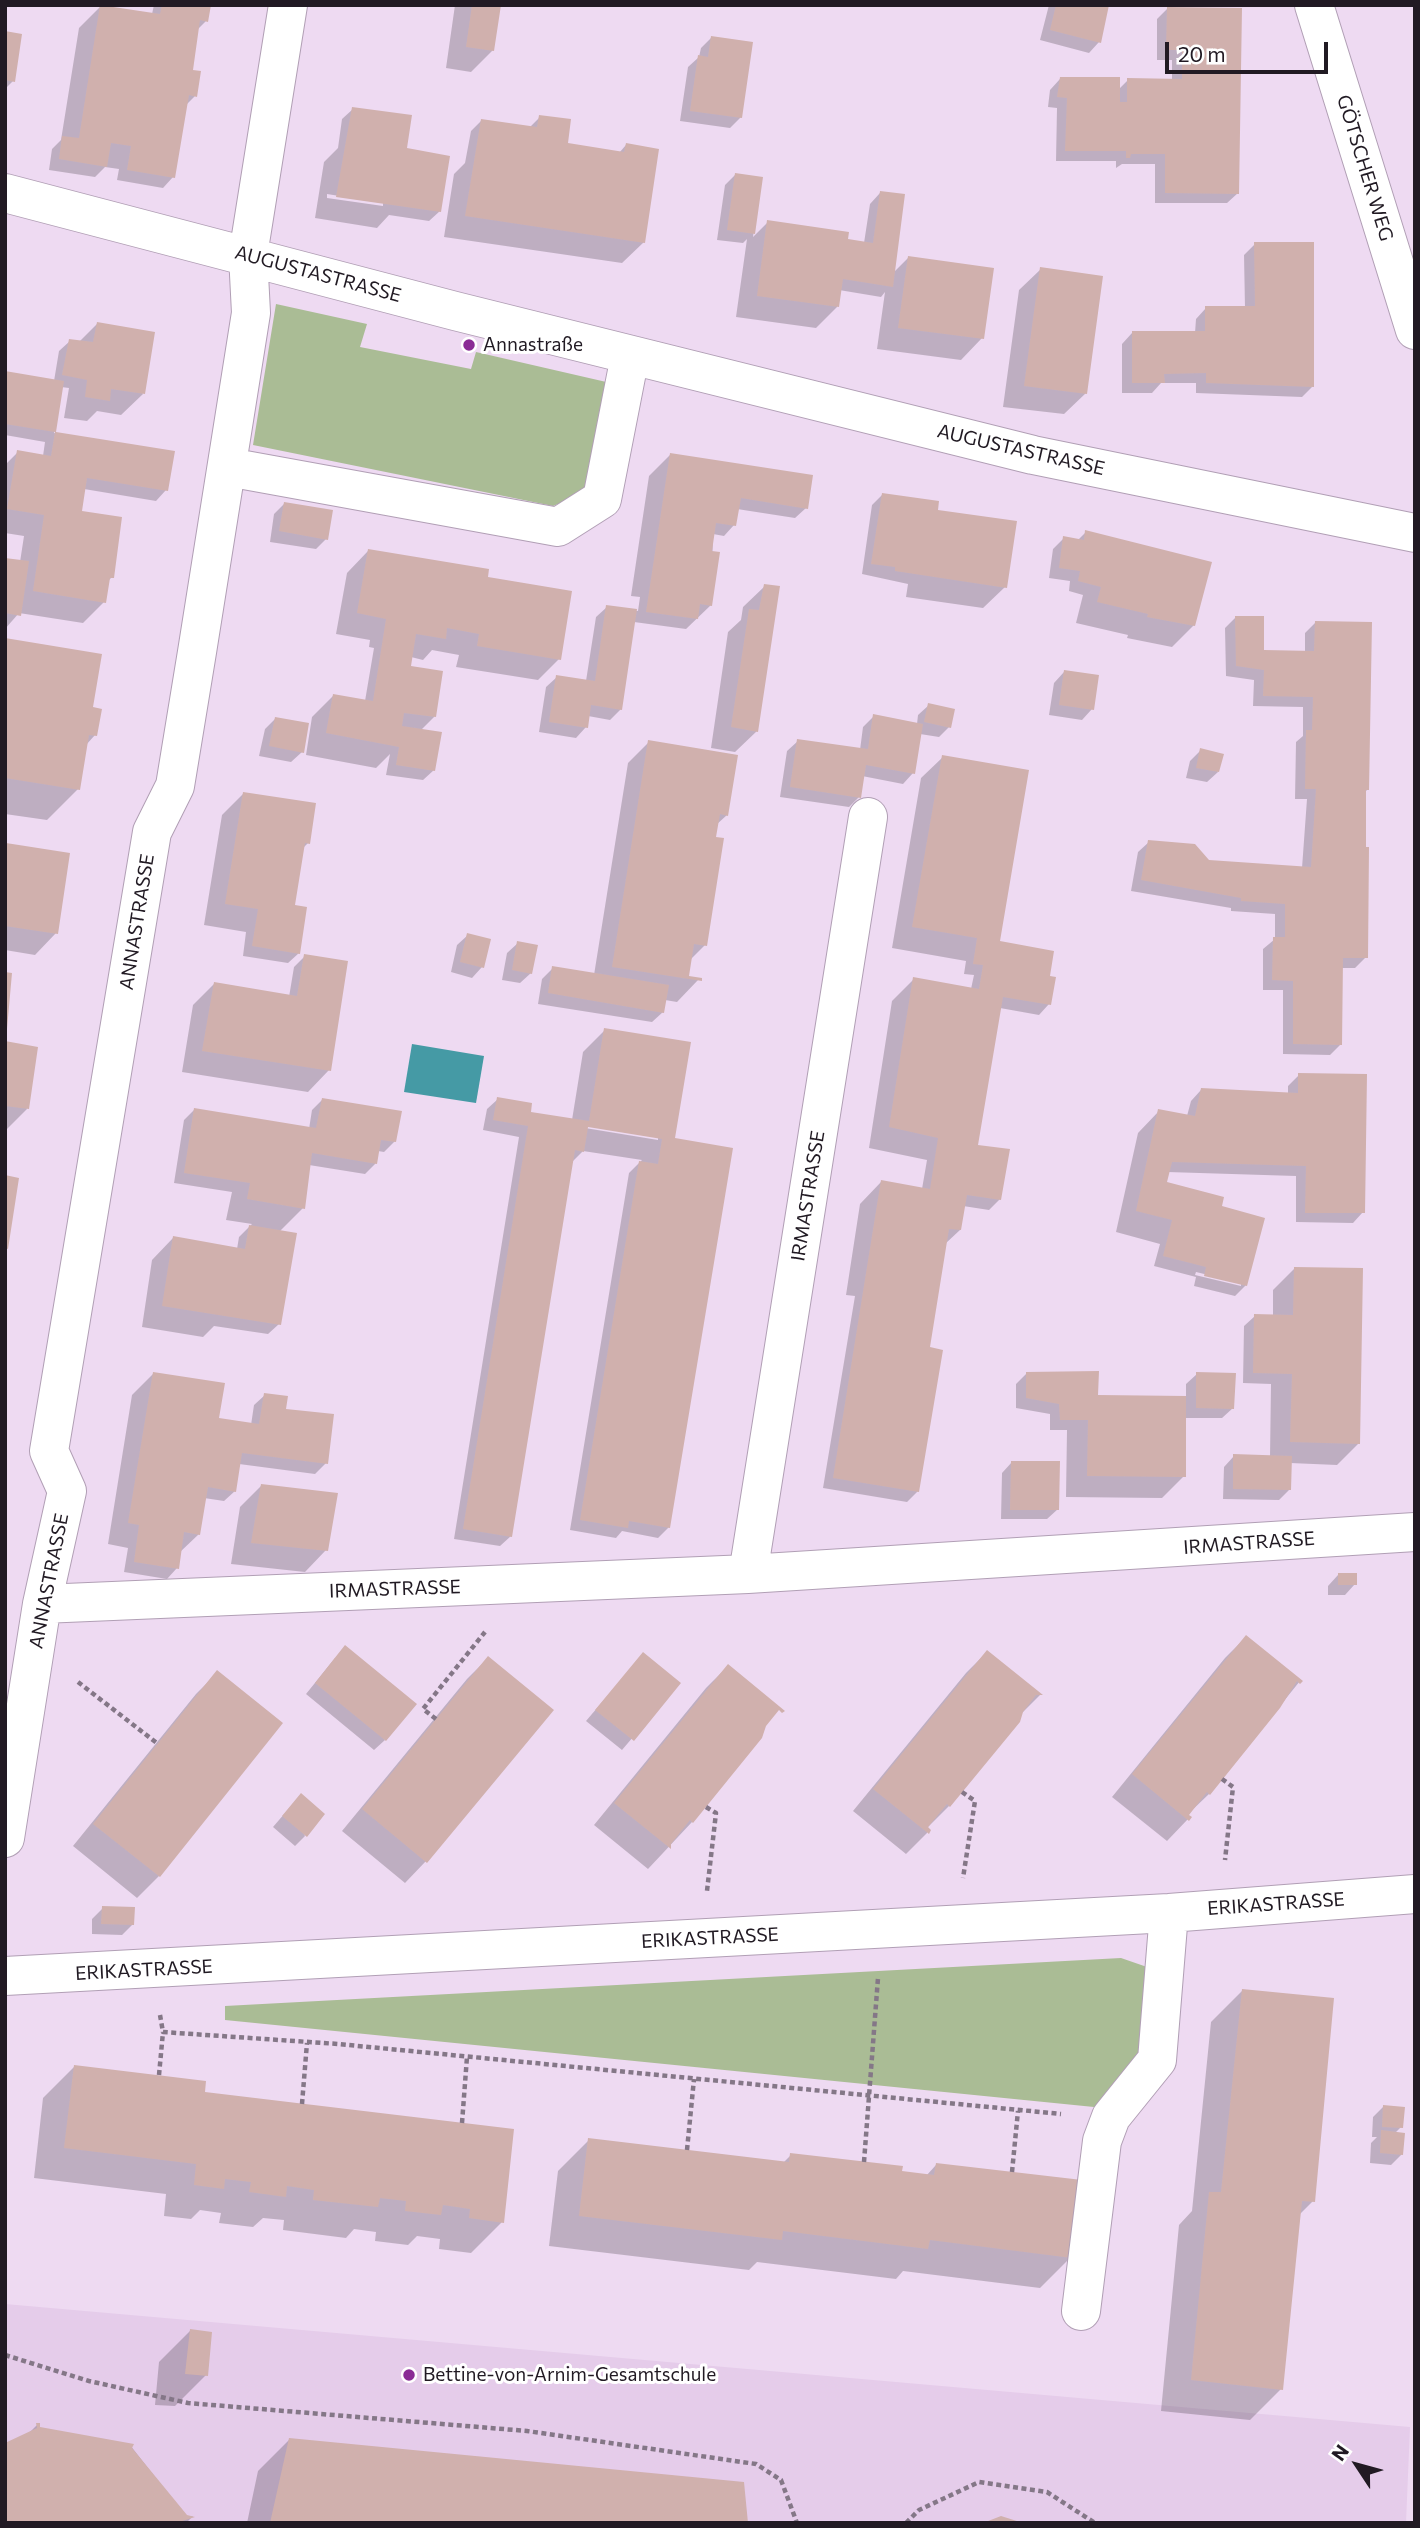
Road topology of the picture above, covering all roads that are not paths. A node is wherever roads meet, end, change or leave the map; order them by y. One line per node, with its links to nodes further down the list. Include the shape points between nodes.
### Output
1 (288, 5): 4 (street, ANNASTRASSE)
2 (1314, 5): 5 (street, GÖTSCHER WEG)
3 (5, 193): 4 (street, AUGUSTASTRASSE)
4 (248, 255): 6 (street, AUGUSTASTRASSE); 7 (street, ANNASTRASSE, via 251,313)
5 (1415, 330)
6 (630, 356): 7 (street, via 602,499 558,527); 8 (street, AUGUSTASTRASSE, via 1033,455)
7 (228, 467): 12 (street, ANNASTRASSE, via 175,786 152,832 49,1451 67,1491)
8 (1415, 533)
9 (868, 817): 11 (street, IRMASTRASSE)
10 (1415, 1532): 11 (street, IRMASTRASSE)
11 (748, 1574): 12 (street, IRMASTRASSE)
12 (42, 1604): 13 (street, ANNASTRASSE)
13 (5, 1838)
14 (1415, 1894): 15 (street, ERIKASTRASSE)
15 (1169, 1913): 16 (street, ERIKASTRASSE); 17 (street, via 1157,2060 1111,2117 1102,2141)
16 (5, 1976)
17 (1081, 2311)

